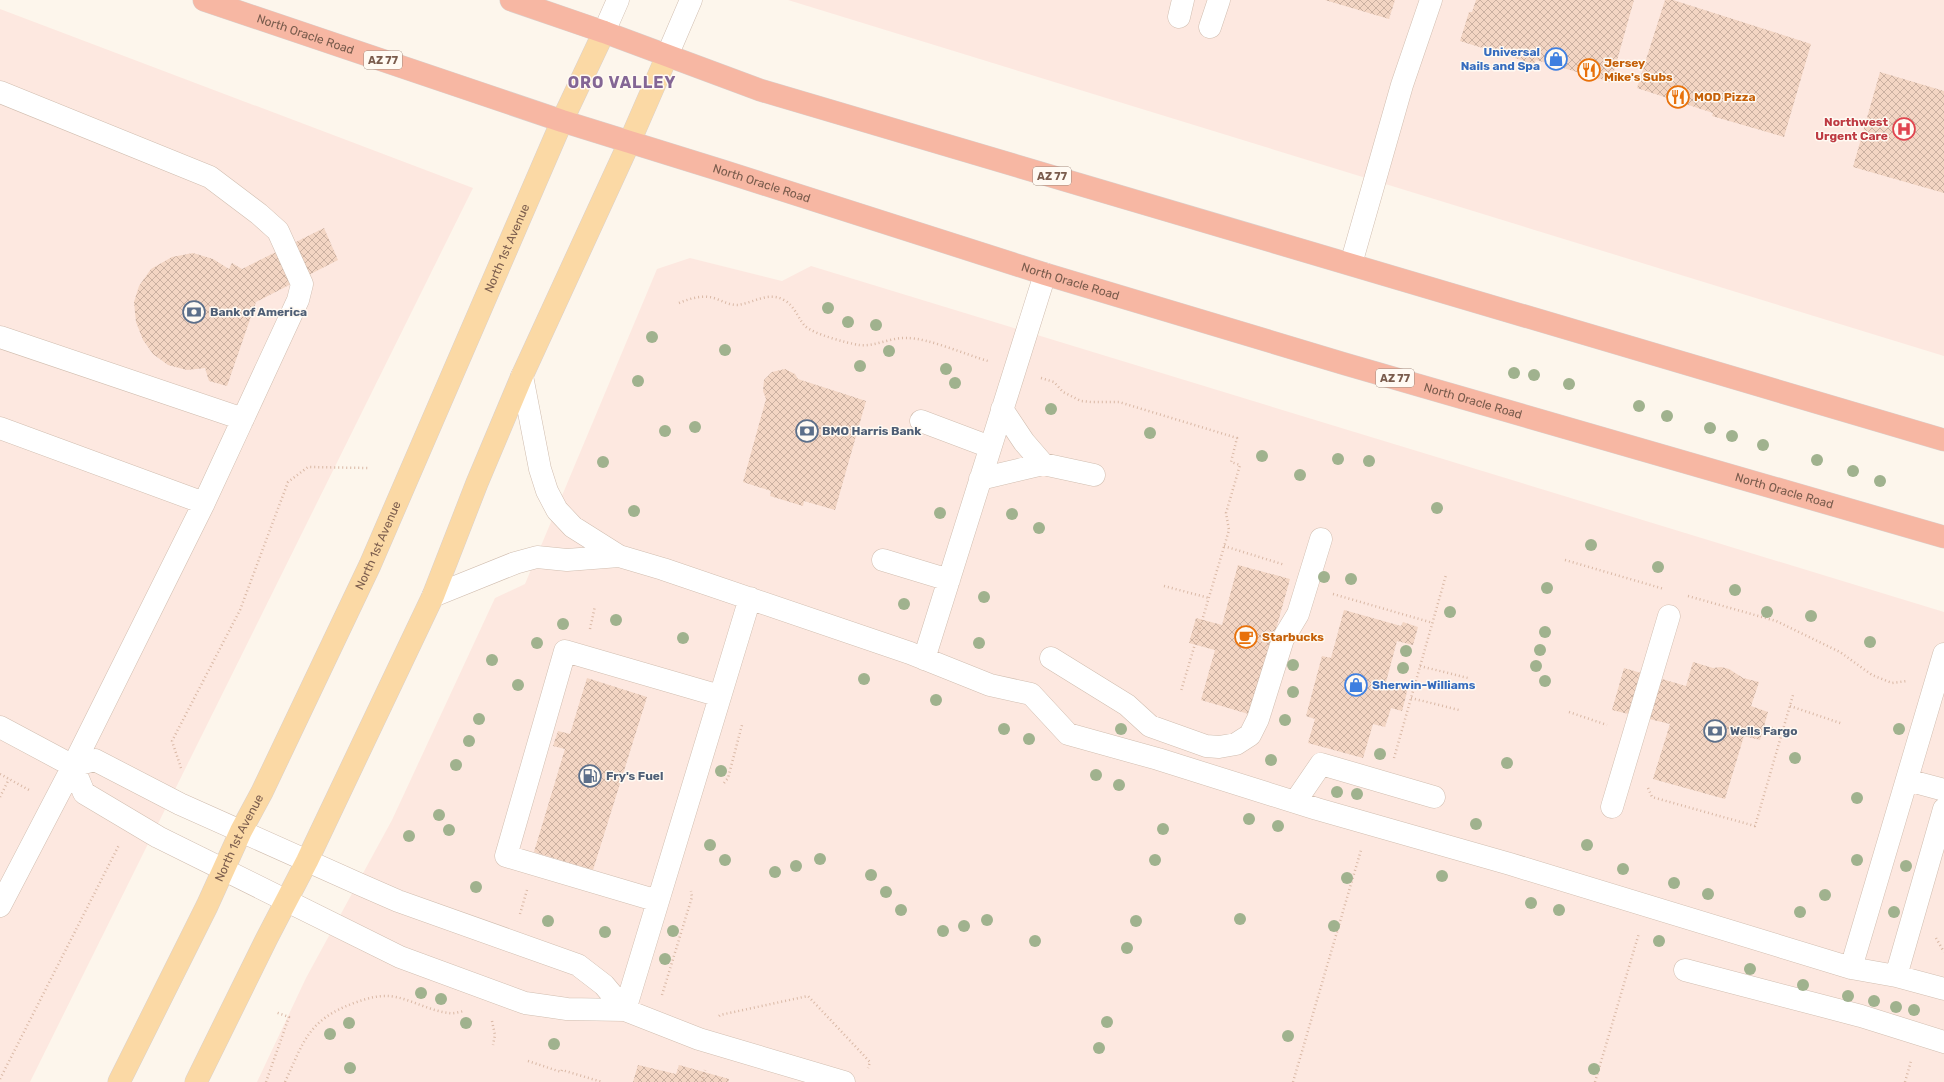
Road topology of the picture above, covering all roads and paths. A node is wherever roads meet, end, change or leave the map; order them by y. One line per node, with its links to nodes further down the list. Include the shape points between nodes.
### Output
1 (204, 0): 11 (highway, North Oracle Road / AZ 77)
2 (511, 0): 8 (highway, AZ 77)
3 (618, 0): 8 (street, North 1st Avenue)
4 (691, 0): 9 (street)
5 (1219, 0): 7 (street)
6 (1431, 0): 13 (street, via 1402,85)
7 (1210, 27)
8 (604, 32): 9 (highway, AZ 77); 11 (main road, North 1st Avenue)
9 (667, 56): 12 (main road); 13 (highway, AZ 77, via 760,90)
10 (0, 92): 18 (street, via 210,177 278,231 302,284 298,300)
11 (562, 122): 12 (highway, North Oracle Road / AZ 77); 67 (main road, North 1st Avenue, via 370,565)
12 (630, 142): 14 (highway, North Oracle Road / AZ 77); 16 (main road)
13 (1351, 264): 21 (highway, AZ 77)
14 (1045, 274): 17 (street); 28 (highway, North Oracle Road / AZ 77)
15 (0, 337): 18 (street)
16 (522, 376): 30 (street, via 546,491 557,510 573,527); 37 (main road)
17 (1002, 409): 22 (street); 23 (street, via 1024,442)
18 (243, 419): 27 (street)
19 (921, 421): 22 (street)
20 (0, 428): 27 (street)
21 (1944, 440)
22 (990, 447): 26 (street)
23 (1043, 464): 25 (street); 26 (street)
24 (368, 468): 57 (path, via 308,467 288,482 240,610 172,741)
25 (1094, 475)
26 (980, 479): 33 (street)
27 (204, 503): 56 (street)
28 (1944, 537)
29 (1321, 539): 42 (street, via 1298,614 1282,638 1258,719 1250,735 1236,744 1220,748 1206,746 1150,726 1127,706)
30 (619, 556): 37 (street, via 567,560 536,557); 38 (street)
31 (883, 560): 33 (street)
32 (1565, 560): 35 (path)
33 (949, 580): 43 (street)
34 (1164, 586): 39 (path)
35 (1670, 590)
36 (1685, 595): 46 (path, via 1776,621 1840,652 1872,675 1892,683)
37 (433, 596): 69 (main road)
38 (750, 598): 43 (street); 48 (street)
39 (1209, 598)
40 (1669, 616): 65 (street)
41 (1944, 654): 60 (street)
42 (1051, 658)
43 (924, 659): 64 (street, via 990,685 1031,694 1068,734)
44 (1420, 666): 45 (path)
45 (1468, 678)
46 (1910, 680)
47 (1794, 694): 50 (path)
48 (720, 696): 72 (street); 72 (street, via 565,650 506,856)
49 (1412, 698): 51 (path)
50 (1790, 706): 52 (path); 55 (path)
51 (1459, 710)
52 (1843, 724)
53 (1764, 726): 55 (path)
54 (0, 727): 56 (street)
55 (1783, 731): 59 (path, via 1755,826 1652,797 1648,791)
56 (73, 766): 67 (street, via 95,760 180,804); 70 (street, via 84,793 158,837); 73 (street)
57 (181, 768)
58 (9, 779): 62 (path)
59 (1650, 780)
60 (1907, 780): 61 (street); 75 (street)
61 (1944, 790)
62 (0, 797)
63 (1434, 797): 64 (street, via 1321,764)
64 (1295, 802): 74 (street)
65 (1612, 807)
66 (1944, 809): 77 (street)
67 (241, 831): 69 (street); 70 (main road, North 1st Avenue)
68 (119, 845): 89 (path)
69 (307, 861): 71 (main road); 81 (street, via 398,901 578,965 604,985)
70 (224, 870): 71 (street); 90 (main road, North 1st Avenue)
71 (287, 901): 81 (street, via 400,957 525,1003 567,1009); 91 (main road)
72 (658, 901): 81 (street)
73 (0, 906)
74 (1647, 906): 75 (street); 96 (path)
75 (1851, 968): 77 (street)
76 (1685, 970): 84 (street, via 1861,1016)
77 (1896, 976): 78 (street)
78 (1944, 989)
79 (808, 996): 88 (path, via 870,1062)
80 (469, 1010): 93 (path, via 449,1014 396,997 379,996 344,1007 330,1013 316,1024 304,1039)
81 (625, 1010): 95 (street, via 699,1039)
82 (275, 1012): 92 (path, via 289,1018)
83 (491, 1018): 85 (path, via 495,1035)
84 (1944, 1042)
85 (493, 1045)
86 (1913, 1055): 97 (path)
87 (528, 1061): 94 (path)
88 (866, 1075)
89 (0, 1079)
90 (119, 1082)
91 (196, 1082)
92 (266, 1082)
93 (285, 1082)
94 (602, 1082)
95 (844, 1082)
96 (1595, 1082)
97 (1905, 1082)

